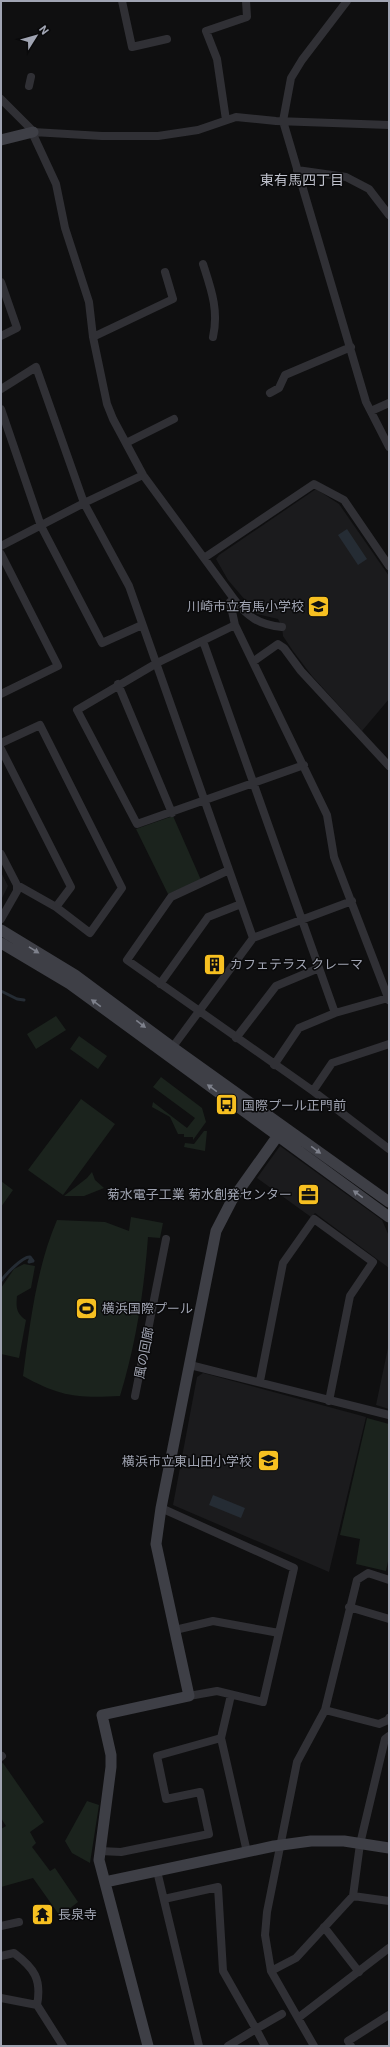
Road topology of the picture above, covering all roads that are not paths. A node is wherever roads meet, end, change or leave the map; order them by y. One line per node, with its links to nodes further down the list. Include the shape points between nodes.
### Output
1 (122, 1): 4 (street, via 132,47)
2 (246, 1): 8 (street, via 247,17 206,31 217,59)
3 (347, 1): 9 (street, via 291,78)
4 (167, 39)
5 (31, 77): 6 (street)
6 (29, 86)
7 (1, 100): 11 (street)
8 (226, 120): 9 (street, via 236,117); 11 (street, via 198,130 158,136)
9 (283, 121): 10 (street); 13 (street)
10 (389, 125)
11 (33, 132): 12 (street); 19 (street, via 56,184 65,228 89,302)
12 (1, 140)
13 (297, 170): 14 (street, via 346,177 369,189); 21 (street)
14 (389, 215)
15 (203, 264): 20 (street, via 215,306 216,322)
16 (165, 272): 19 (street, via 173,299)
17 (1, 282): 18 (street, via 17,328)
18 (1, 336)
19 (93, 337): 28 (street, via 107,404)
20 (213, 337)
21 (351, 347): 23 (street, via 285,375 278,388); 26 (street, via 366,402)
22 (1, 390): 31 (street, via 36,367)
23 (270, 394)
24 (389, 403): 26 (street)
25 (1, 409): 32 (street)
26 (371, 411): 29 (street)
27 (174, 419): 28 (street)
28 (126, 443): 30 (street)
29 (389, 447)
30 (143, 475): 31 (street); 35 (street)
31 (84, 503): 32 (street); 38 (street, via 128,586)
32 (41, 526): 33 (street); 38 (street, via 102,643)
33 (1, 546)
34 (1, 554): 45 (street, via 58,666)
35 (204, 558): 36 (street, via 314,484 344,500); 37 (street)
36 (389, 566)
37 (234, 599): 39 (street, via 230,602); 40 (street, via 255,621 267,626)
38 (142, 625): 43 (street)
39 (235, 625): 41 (street); 42 (street)
40 (282, 627)
41 (203, 641): 43 (street); 50 (street)
42 (254, 661): 48 (street); 49 (street, via 278,644 284,648)
43 (157, 663): 44 (street); 51 (street)
44 (118, 684): 52 (street); 52 (street, via 77,710 137,824)
45 (1, 694)
46 (1, 744): 58 (street, via 40,725 122,888 90,934)
47 (1, 748): 58 (street, via 70,887)
48 (304, 765): 50 (street); 56 (street, via 327,815 334,856)
49 (389, 766)
50 (253, 783): 51 (street); 60 (street)
51 (204, 801): 52 (street); 54 (street)
52 (172, 813)
53 (1, 854): 55 (street)
54 (229, 870): 57 (street); 65 (street, via 172,897 127,960)
55 (17, 885): 58 (street); 59 (street)
56 (352, 901): 60 (street); 66 (street)
57 (241, 904): 62 (street); 65 (street, via 208,917)
58 (56, 907)
59 (1, 919)
60 (301, 919): 62 (street); 64 (street)
61 (1, 930): 71 (street, one-way to 71, via 75,975)
62 (253, 938): 67 (street)
63 (1, 943): 71 (street, one-way to 63, via 70,984)
64 (319, 968): 68 (street); 69 (street, via 276,986)
65 (160, 984): 67 (street)
66 (389, 999): 68 (street)
67 (199, 1012): 69 (street); 71 (street)
68 (336, 1013): 72 (street, via 300,1028)
69 (236, 1038): 72 (street)
70 (389, 1044): 73 (street, via 332,1063)
71 (169, 1051): 74 (street)
72 (274, 1065): 73 (street)
73 (313, 1091): 75 (street)
74 (281, 1131): 76 (street, one-way to 76); 77 (street, one-way to 74); 79 (street, via 232,1200 216,1231)
75 (389, 1149)
76 (389, 1202)
77 (389, 1217)
78 (166, 1238): 81 (street, 風の回廊)
79 (190, 1365): 80 (street); 84 (street)
80 (260, 1381): 82 (street); 82 (street, via 283,1263 314,1219 373,1262 350,1296)
81 (135, 1396)
82 (329, 1401): 83 (street)
83 (389, 1415)
84 (161, 1508): 88 (street, via 156,1544); 89 (street, via 294,1568)
85 (389, 1579): 86 (street, via 368,1573 356,1580)
86 (349, 1607): 87 (street); 92 (street)
87 (389, 1619)
88 (175, 1630): 89 (street, via 213,1621); 91 (street)
89 (279, 1634): 90 (street, via 263,1702)
90 (231, 1695): 91 (street, via 216,1691); 95 (street)
91 (189, 1696): 99 (street, via 102,1715 111,1755 111,1767)
92 (325, 1710): 93 (street, via 379,1724); 97 (street, via 297,1762)
93 (389, 1718)
94 (389, 1736): 96 (street, via 385,1739)
95 (221, 1738): 99 (street, via 157,1756 166,1799 200,1792 209,1834 121,1852); 100 (street)
96 (360, 1844): 97 (street, via 311,1841); 98 (street); 103 (street)
97 (278, 1846): 100 (street); 111 (street, via 265,1935)
98 (389, 1848)
99 (100, 1851): 102 (street, via 99,1860)
100 (250, 1851): 101 (street)
101 (157, 1871): 102 (street); 104 (street)
102 (105, 1882): 120 (street)
103 (353, 1896): 105 (street); 108 (street)
104 (164, 1898): 118 (street, via 218,1887 223,1971); 121 (street)
105 (389, 1901)
106 (18, 1922): 107 (street)
107 (1, 1926)
108 (324, 1927): 111 (street, via 296,1958); 112 (street)
109 (389, 1948): 112 (street)
110 (1, 1956): 114 (street, via 14,1953 29,1964 36,1976 40,1992)
111 (271, 1971): 117 (street)
112 (359, 1972): 117 (street)
113 (1, 1998): 114 (street)
114 (37, 2005): 119 (street)
115 (282, 2014): 118 (street)
116 (389, 2015): 125 (street, via 348,2041)
117 (298, 2018): 124 (street)
118 (256, 2029): 122 (street); 123 (street)
119 (63, 2046)
120 (148, 2046)
121 (198, 2046)
122 (228, 2046)
123 (266, 2046)
124 (314, 2046)
125 (351, 2046)

